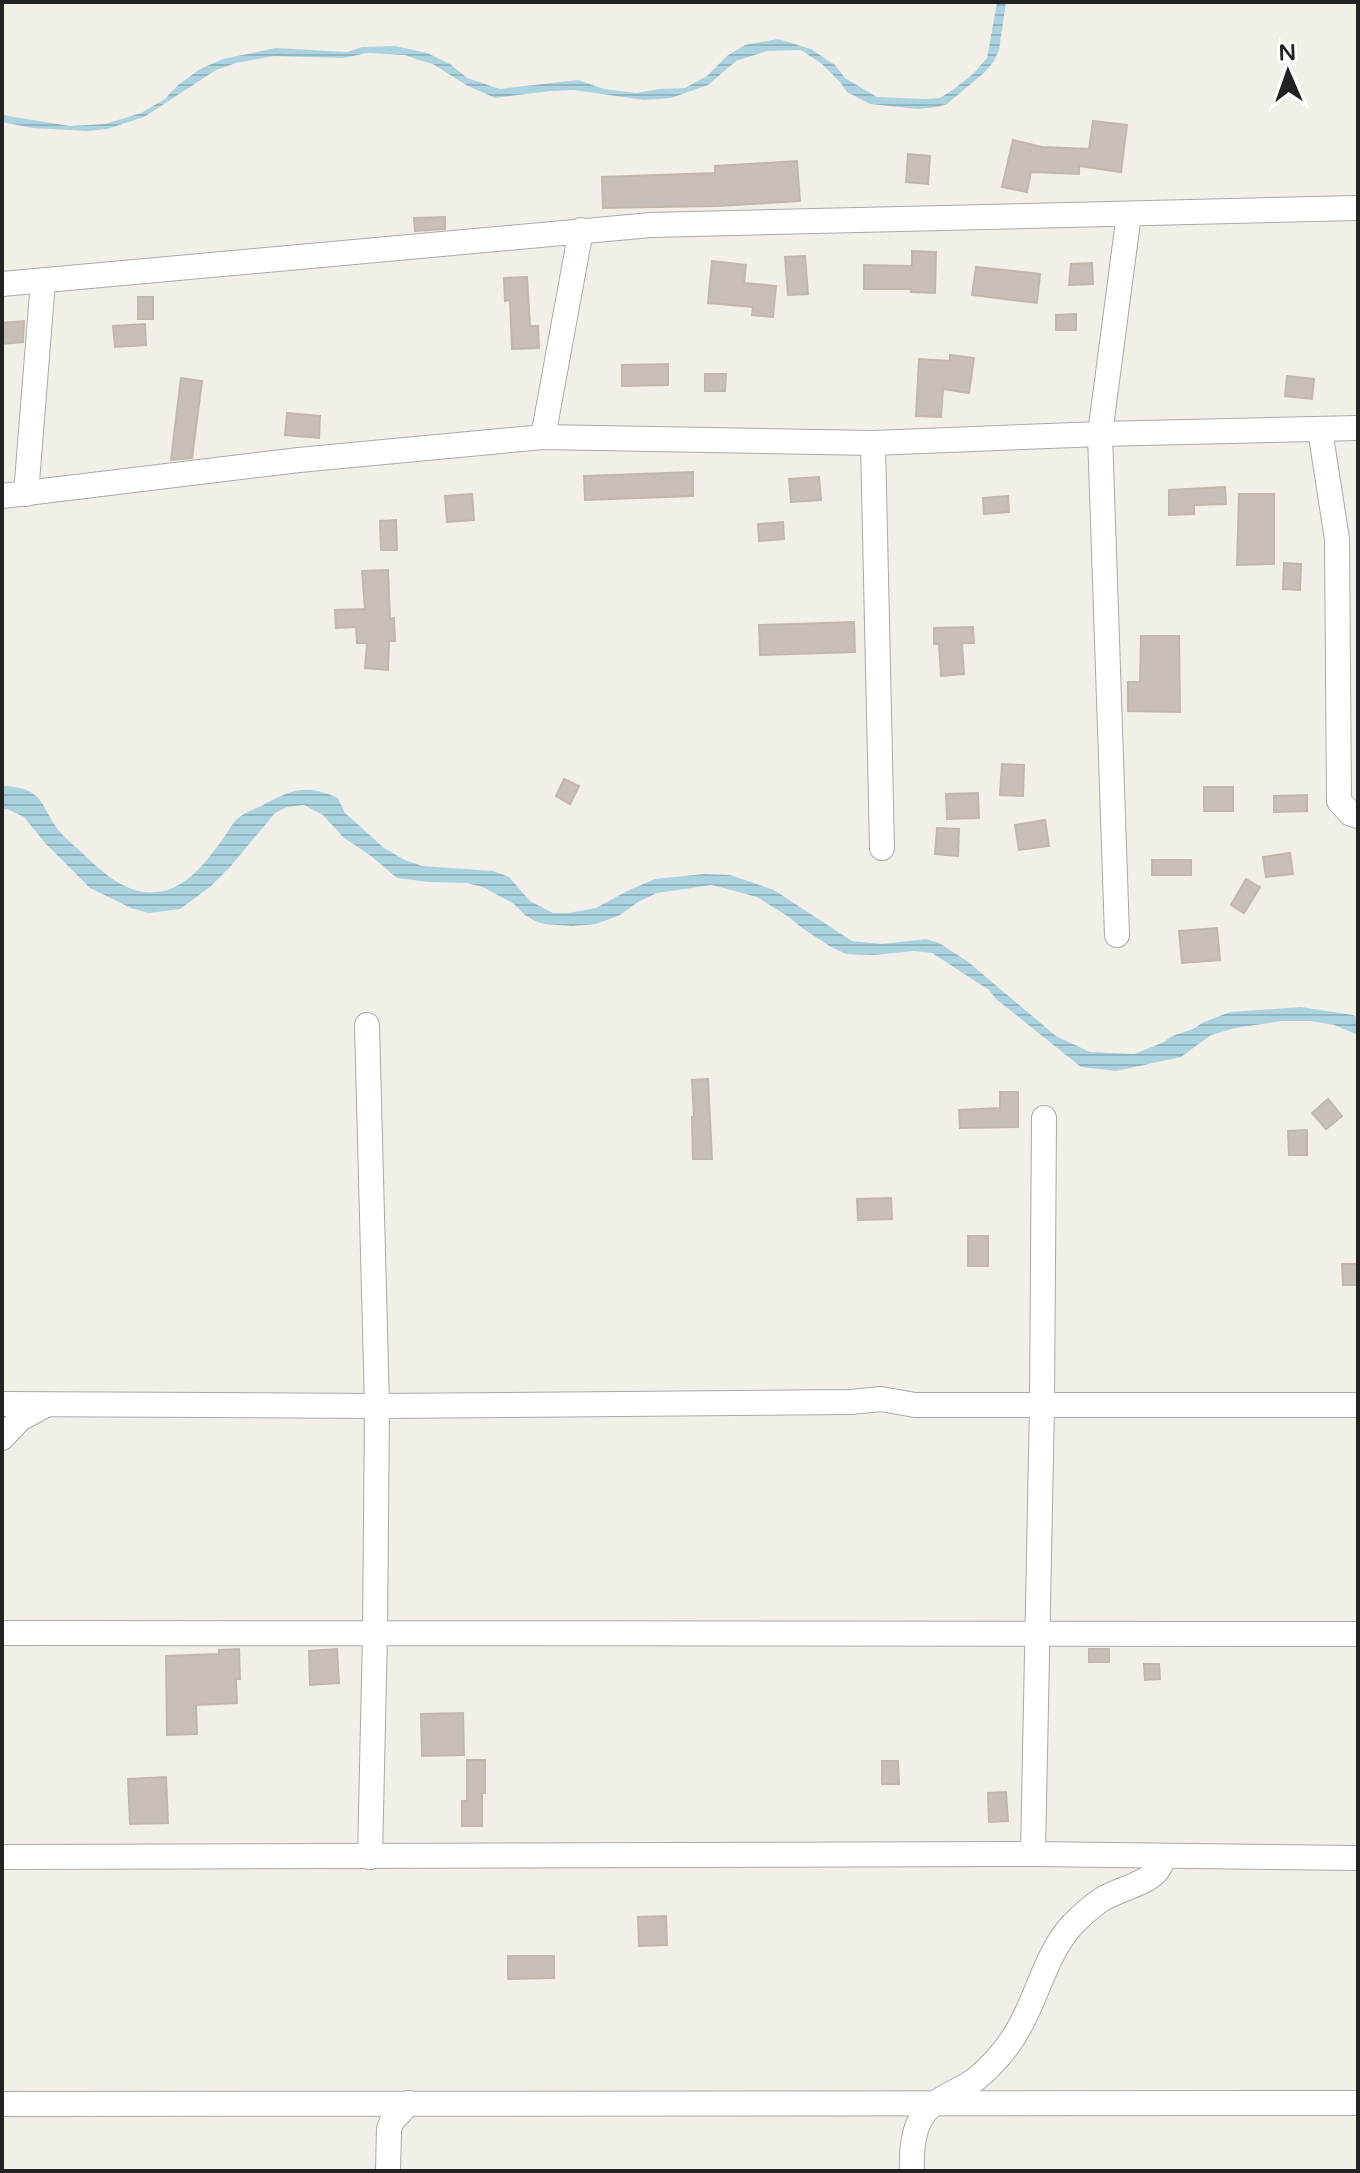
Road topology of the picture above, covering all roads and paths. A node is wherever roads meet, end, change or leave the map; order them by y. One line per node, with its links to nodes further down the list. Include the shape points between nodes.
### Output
1 (1358, 208): 2 (street)
2 (1129, 214): 3 (street); 8 (street)
3 (581, 230): 4 (street); 9 (street)
4 (43, 281): 5 (street); 11 (street)
5 (2, 284)
6 (1358, 428): 7 (street)
7 (1320, 430): 8 (street); 12 (street, via 1337,539)
8 (1100, 434): 10 (street); 16 (street)
9 (543, 437): 10 (street); 11 (street)
10 (873, 443): 15 (street)
11 (14, 495)
12 (1339, 634): 13 (street); 14 (street, via 1339,801)
13 (1358, 657)
14 (1358, 816)
15 (882, 848)
16 (1117, 935)
17 (367, 1025): 23 (street)
18 (1044, 1118): 21 (street)
19 (2, 1404): 20 (street)
20 (47, 1404): 23 (street); 24 (street, via 20,1419)
21 (1042, 1405): 22 (street); 23 (street, via 915,1405 881,1399); 26 (street)
22 (1358, 1405)
23 (377, 1406): 27 (street)
24 (2, 1438)
25 (2, 1633): 27 (street)
26 (1037, 1633): 27 (street); 28 (street); 29 (street)
27 (375, 1634): 32 (street)
28 (1358, 1634)
29 (1033, 1854): 30 (street); 32 (street)
30 (1165, 1856): 33 (street); 38 (street, via 1148,1878 1101,1900 1072,1925 1052,1953 1021,2025 996,2060)
31 (2, 1857): 32 (street)
32 (370, 1857)
33 (1358, 1858)
34 (409, 2103): 37 (street); 38 (street); 40 (street, via 389,2129)
35 (1358, 2103): 38 (street)
36 (2, 2104): 37 (street)
37 (39, 2104): 39 (street)
38 (932, 2105): 41 (street, via 917,2126)
39 (2, 2125)
40 (388, 2171)
41 (912, 2171)

